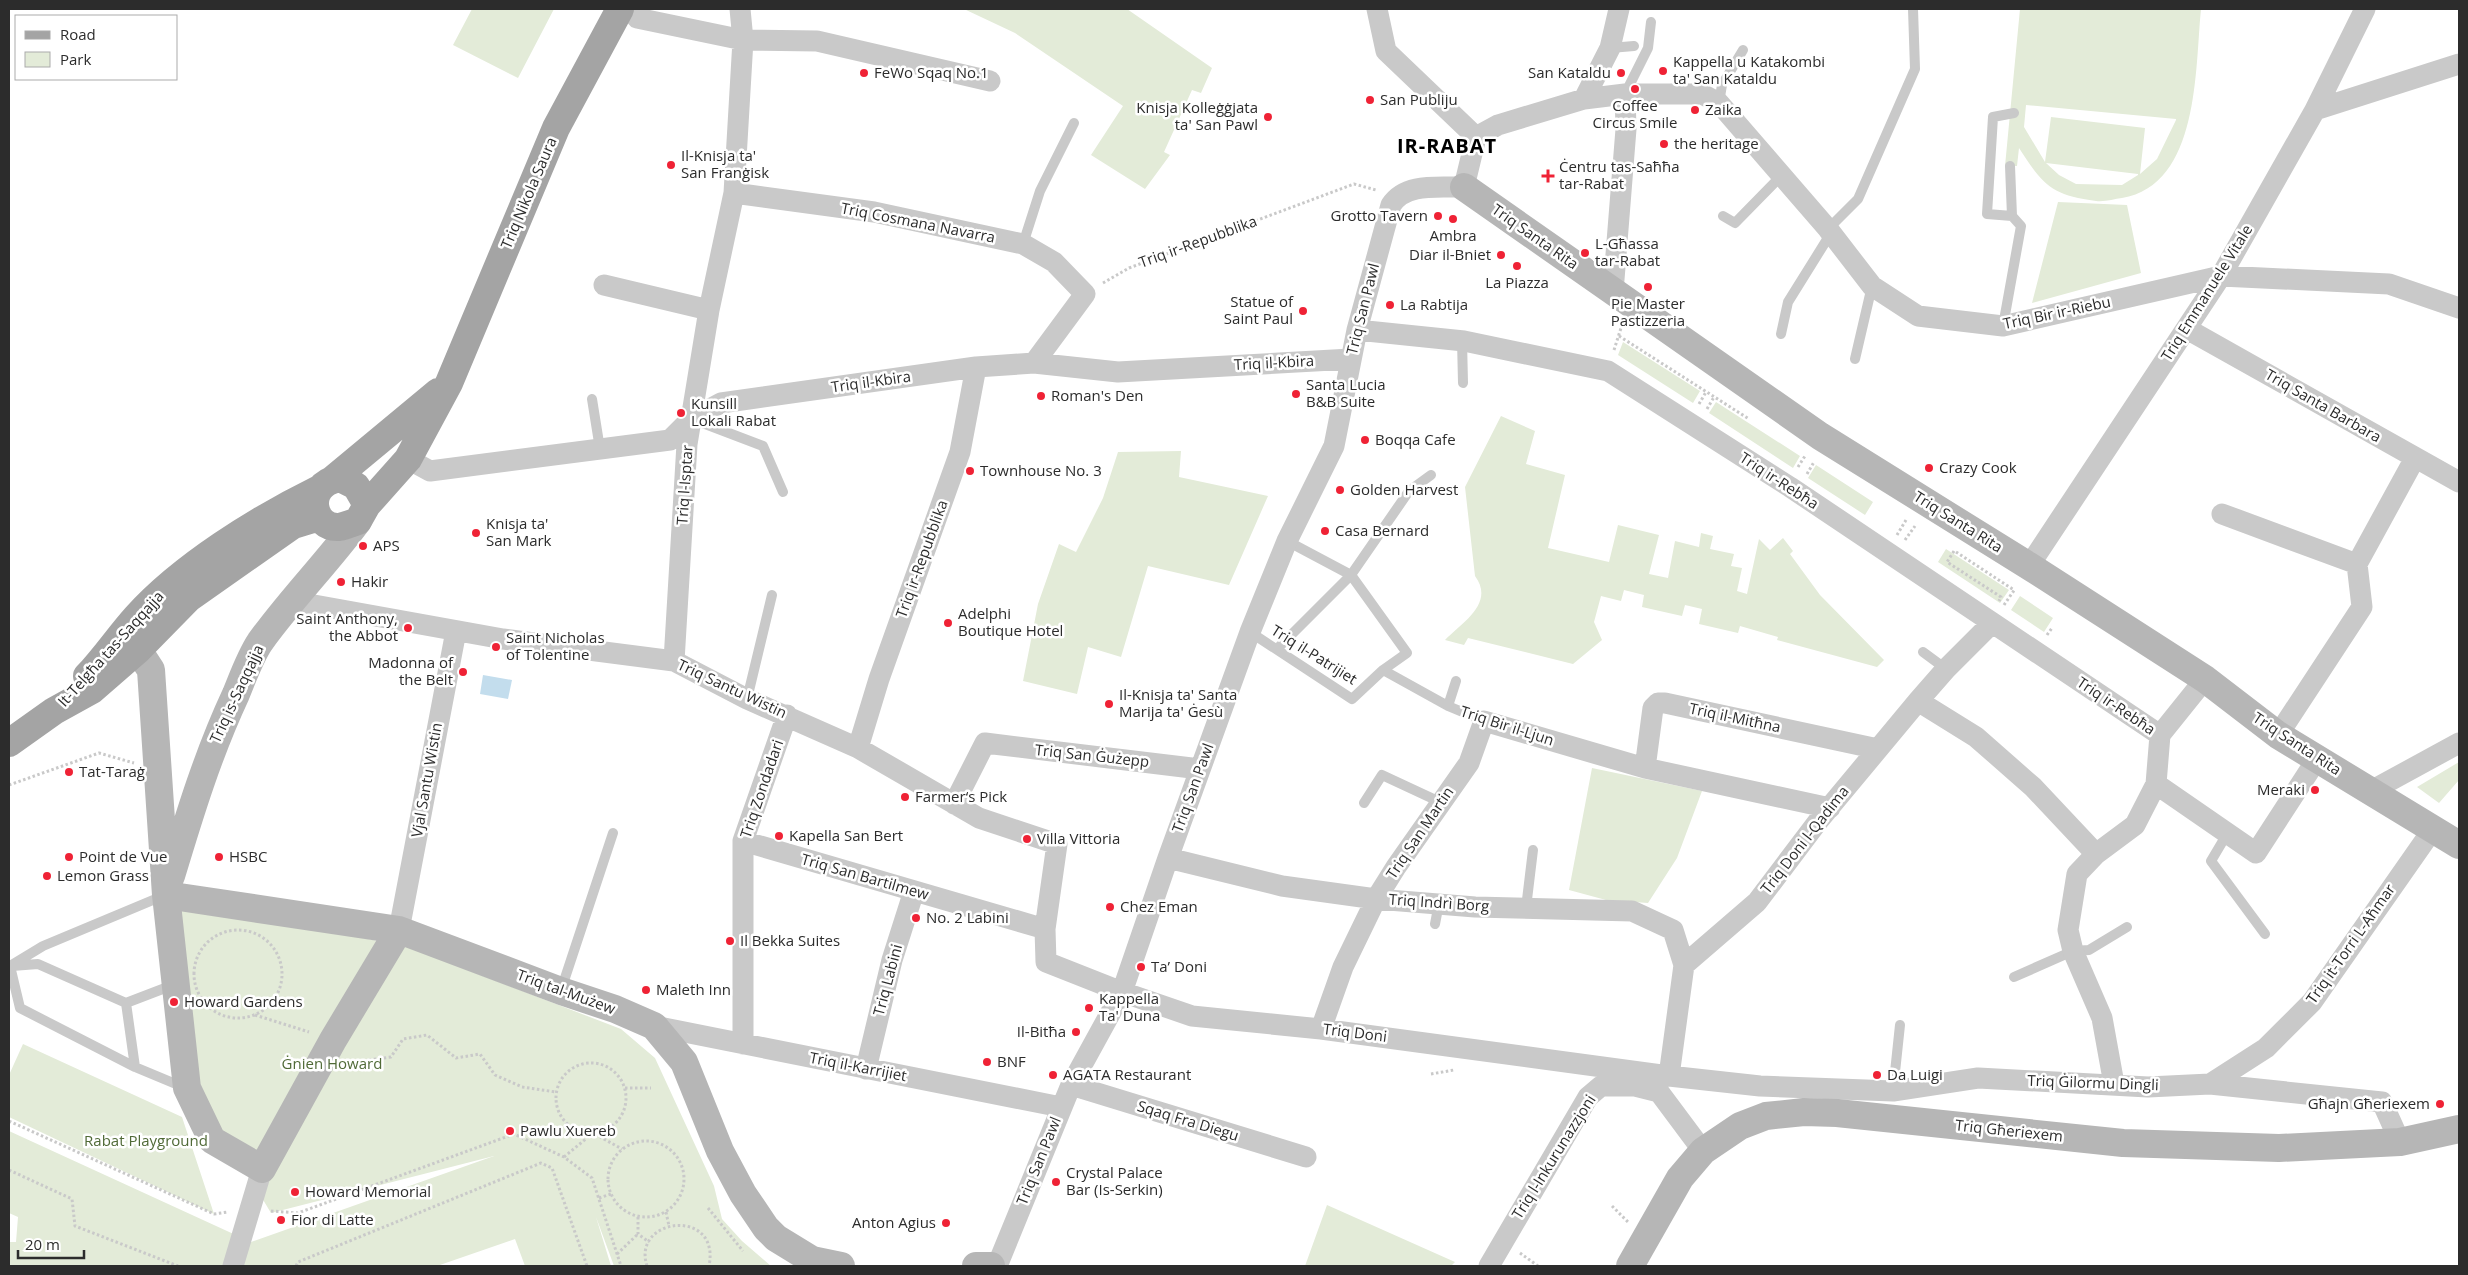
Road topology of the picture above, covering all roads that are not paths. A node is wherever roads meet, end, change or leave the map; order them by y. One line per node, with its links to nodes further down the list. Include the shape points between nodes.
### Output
1 (740, 9): 8 (street, Triq l-Isptar)
2 (1377, 9): 20 (street, via 1386,50)
3 (1619, 9): 10 (street)
4 (1913, 9): 27 (lane, via 1915,68 1858,199)
5 (2365, 9): 17 (street, Triq Emmanuele Vitale)
6 (628, 13): 8 (street); 44 (main road, Triq Nikola Saura, via 556,128)
7 (1652, 22): 14 (lane, via 1648,48)
8 (744, 40): 13 (street, via 816,41); 24 (street, Triq l-Isptar)
9 (1634, 46): 10 (lane)
10 (1610, 48): 15 (street)
11 (1743, 50): 16 (lane, via 1722,85)
12 (2459, 64): 17 (street)
13 (990, 81)
14 (1626, 94): 15 (street, Triq Bir ir-Riebu); 16 (street, Triq Bir ir-Riebu, via 1702,94); 32 (street)
15 (1584, 99): 20 (street, Triq Bir ir-Riebu, via 1498,125)
16 (1719, 103): 22 (street, Triq Bir ir-Riebu)
17 (2315, 110): 29 (street, Triq Emmanuele Vitale)
18 (2014, 113): 26 (lane, via 1993,116 1987,214)
19 (1074, 123): 28 (lane, via 1040,191)
20 (1476, 137): 23 (street)
21 (2010, 166): 26 (lane)
22 (1781, 176): 25 (lane, via 1735,223); 27 (street, Triq Bir ir-Riebu)
23 (1464, 187): 32 (street, Triq Santa Rita); 37 (street, Triq San Pawl, via 1409,189 1395,198 1388,213)
24 (734, 193): 28 (street, Triq Cosmana Navarra, via 874,212); 34 (street, Triq l-Isptar)
25 (1723, 216)
26 (2012, 216): 35 (lane, via 2020,226)
27 (1830, 231): 31 (street, Triq Bir ir-Riebu); 38 (lane, via 1788,302)
28 (1022, 244): 42 (street, Triq Cosmana Navarra, via 1054,262 1085,294)
29 (2221, 276): 33 (street, Triq Bir ir-Riebu, via 2389,284); 35 (street, Triq Bir ir-Riebu); 36 (street, Triq Emmanuele Vitale)
30 (604, 285): 34 (street)
31 (1872, 286): 35 (street, Triq Bir ir-Riebu, via 1918,316); 41 (lane)
32 (1613, 292): 61 (street, Triq Santa Rita, via 1820,436)
33 (2459, 308)
34 (709, 310): 47 (street, Triq l-Isptar)
35 (2003, 326)
36 (2187, 329): 49 (street, Triq Santa Barbara); 61 (street, Triq Emmanuele Vitale)
37 (1357, 330): 39 (street, Triq ir-Rebħa); 40 (street, Triq San Pawl)
38 (1781, 334)
39 (1462, 340): 45 (lane); 65 (street, Triq ir-Rebħa, via 1608,371 1790,487)
40 (1351, 358): 42 (street, Triq il-Kbira, via 1118,372); 59 (street, Triq San Pawl, via 1334,446)
41 (1855, 360)
42 (1034, 363): 43 (street, Triq il-Kbira)
43 (976, 367): 47 (street, Triq il-Kbira, via 721,403); 86 (street, Triq ir-Repubblika, via 960,452 879,679)
44 (449, 384): 50 (main road, Triq Nikola Saura); 51 (main road, Triq Nikola Saura)
45 (1463, 384)
46 (592, 398): 48 (lane)
47 (691, 419): 48 (street, Triq il-Kbira, via 670,440); 55 (lane, via 763,446); 71 (street, Triq l-Isptar)
48 (600, 449): 50 (street, Triq il-Kbira, via 430,471)
49 (2415, 458): 53 (street, Triq Santa Barbara); 60 (street)
50 (408, 459): 51 (main road); 56 (main road, Triq Nikola Saura)
51 (357, 460): 54 (main road, Triq Nikola Saura)
52 (1431, 476): 62 (lane, via 1409,491)
53 (2459, 482)
54 (325, 484): 56 (main road, via 340,478 356,486); 58 (main road, via 315,506); 79 (main road, It-Telgħa tas-Saqqajja, via 276,510 168,588 137,616)
55 (783, 492)
56 (362, 513): 58 (main road, via 337,527); 64 (street, Triq is-Saqqajja, via 333,555)
57 (2222, 514): 60 (street)
58 (319, 517): 69 (main road, It-Telgħa tas-Saqqajja, via 293,525 189,598)
59 (1287, 542): 62 (lane); 67 (street, Triq San Pawl)
60 (2357, 564): 83 (street, via 2362,607)
61 (2029, 566): 74 (street, Triq Santa Rita)
62 (1351, 575): 68 (lane); 73 (lane, via 1407,653)
63 (772, 596): 76 (lane)
64 (292, 601): 66 (street, Triq Santu Wistin); 107 (street, Triq is-Saqqajja, via 259,644 216,736 197,788)
65 (1997, 611): 72 (street, Triq Doni l-Qadima); 82 (street, Triq ir-Rebħa)
66 (456, 630): 71 (street, Triq Santu Wistin); 114 (street, Vjal Santu Wistin)
67 (1250, 632): 68 (lane, Triq il-Patrijiet); 90 (street, Triq San Pawl)
68 (1277, 649): 73 (lane, Triq il-Patrijiet, via 1352,698)
69 (138, 650): 79 (main road, It-Telgħa tas-Saqqajja, via 92,690); 107 (street, It-Telgħa tas-Saqqajja, via 151,670)
70 (1923, 652): 72 (lane)
71 (674, 661): 76 (street, Triq Santu Wistin)
72 (1946, 669): 77 (street, Triq Doni l-Qadima)
73 (1384, 670): 78 (lane, Triq Bir il-Ljun)
74 (2205, 679): 82 (street); 83 (street, Triq Santa Rita)
75 (1456, 681): 78 (lane)
76 (747, 698): 80 (street, Triq Santu Wistin)
77 (1918, 701): 87 (street, Triq Doni l-Qadima); 104 (street, via 1983,743 2034,787)
78 (1448, 706): 81 (lane, Triq Bir il-Ljun)
79 (54, 712): 84 (main road, It-Telgħa tas-Saqqajja)
80 (787, 715): 86 (street, Triq Santu Wistin); 100 (street, Triq Zondadari)
81 (1484, 721): 89 (street, Triq Bir il-Ljun); 93 (street, Triq San Martin, via 1469,763)
82 (2160, 735): 91 (street)
83 (2278, 735): 88 (street, Triq Santa Rita)
84 (9, 743)
85 (2459, 743): 92 (street)
86 (858, 748): 95 (street, Triq Santu Wistin)
87 (1878, 749): 89 (street, Triq il-Mitħna, via 1665,702 1654,708); 96 (street, Triq Doni l-Qadima)
88 (2317, 758): 92 (street, Triq Santa Rita); 99 (street, via 2256,853)
89 (1645, 768): 96 (street, Triq Bir il-Ljun)
90 (1200, 769): 95 (street, Triq San Ġużepp, via 985,743); 105 (street, Triq San Pawl)
91 (2156, 784): 99 (street); 104 (street, via 2135,826)
92 (2371, 791): 97 (street, Triq Santa Rita)
93 (1440, 802): 94 (lane, via 1382,775); 108 (street, Triq San Martin)
94 (1364, 803)
95 (954, 804): 101 (street, Triq Santu Wistin, via 979,818)
96 (1830, 808): 117 (street, Triq Doni l-Qadima, via 1757,902)
97 (2433, 829): 102 (street, Triq Santa Rita); 132 (street, Triq it-Torri L-Aħmar, via 2312,1002 2266,1048)
98 (613, 834): 121 (lane)
99 (2227, 834): 115 (lane, via 2211,861)
100 (743, 841): 106 (street, Triq San Bartilmew); 127 (street, Triq Zondadari)
101 (1057, 844): 113 (street, Triq Doni)
102 (2459, 845)
103 (1533, 850): 110 (lane)
104 (2096, 854): 116 (street, via 2077,874 2068,930)
105 (1168, 858): 108 (street, Triq Indrì Borg, via 1282,886); 122 (street, Triq San Pawl)
106 (914, 891): 113 (street, Triq San Bartilmew); 129 (street, Triq Labini, via 892,960)
107 (166, 895): 114 (street, Triq tal-Mużew); 118 (lane, via 43,946); 120 (street, It-Telgħa tas-Saqqajja)
108 (1376, 899): 109 (street, Triq Indrì Borg); 126 (street, Triq San Martin, via 1342,967)
109 (1439, 904): 110 (street, Triq Indrì Borg); 111 (lane)
110 (1526, 908): 117 (street, Triq Indrì Borg, via 1632,911 1672,930)
111 (1435, 924)
112 (2128, 928): 116 (lane, via 2089,950)
113 (1045, 929): 122 (street, Triq Doni, via 1046,962)
114 (399, 930): 121 (street, Triq tal-Mużew); 143 (street, via 333,1040)
115 (2265, 934)
116 (2073, 951): 119 (lane); 131 (street, via 2102,1018)
117 (1684, 965): 130 (street)
118 (10, 966): 123 (lane, via 38,964); 128 (lane, via 20,1008)
119 (2014, 977)
120 (186, 988): 123 (lane); 135 (street, It-Telgħa tas-Saqqajja)
121 (561, 991): 125 (street, Triq tal-Mużew)
122 (1122, 992): 126 (street, Triq Doni, via 1192,1016); 133 (street, Triq San Pawl)
123 (126, 1003): 128 (lane)
124 (1900, 1025): 136 (lane)
125 (654, 1026): 127 (street, Triq il-Karrijiet); 145 (street, Triq tal-Mużew, via 684,1062 720,1151 766,1228 812,1260)
126 (1321, 1029): 130 (street, Triq Doni)
127 (743, 1044): 129 (street, Triq il-Karrijiet)
128 (135, 1067): 135 (lane)
129 (866, 1069): 137 (street, Triq il-Karrijiet)
130 (1669, 1076): 134 (street, Triq Doni)
131 (2114, 1084): 132 (street, Triq Ġilormu Dingli, via 2148,1087); 136 (street, Triq Ġilormu Dingli, via 1978,1078)
132 (2210, 1084): 140 (street, Triq Ġilormu Dingli, via 2382,1102)
133 (1071, 1085): 137 (street, Triq San Pawl); 142 (street, Sqaq Fra Diegu)
134 (1760, 1086): 136 (street, Triq Ġilormu Dingli); 138 (street)
135 (187, 1088): 143 (street, It-Telgħa tas-Saqqajja, via 212,1140)
136 (1893, 1091)
137 (1062, 1108): 148 (street, Triq San Pawl)
138 (1766, 1116): 140 (street, Triq Għeriexem, via 1837,1113 2122,1143 2280,1148); 141 (street, Triq Għeriexem, via 1740,1126)
139 (2459, 1128): 140 (street, Triq Għeriexem)
140 (2400, 1142)
141 (1703, 1151): 149 (street, Triq l-Inkurunazzjoni, via 1659,1092 1635,1086 1601,1086 1588,1097); 150 (street, Triq Għeriexem, via 1680,1178)
142 (1306, 1157)
143 (262, 1169): 144 (street)
144 (233, 1266)
145 (841, 1266)
146 (976, 1266): 147 (street)
147 (991, 1266)
148 (997, 1266)
149 (1489, 1266)
150 (1630, 1266)

